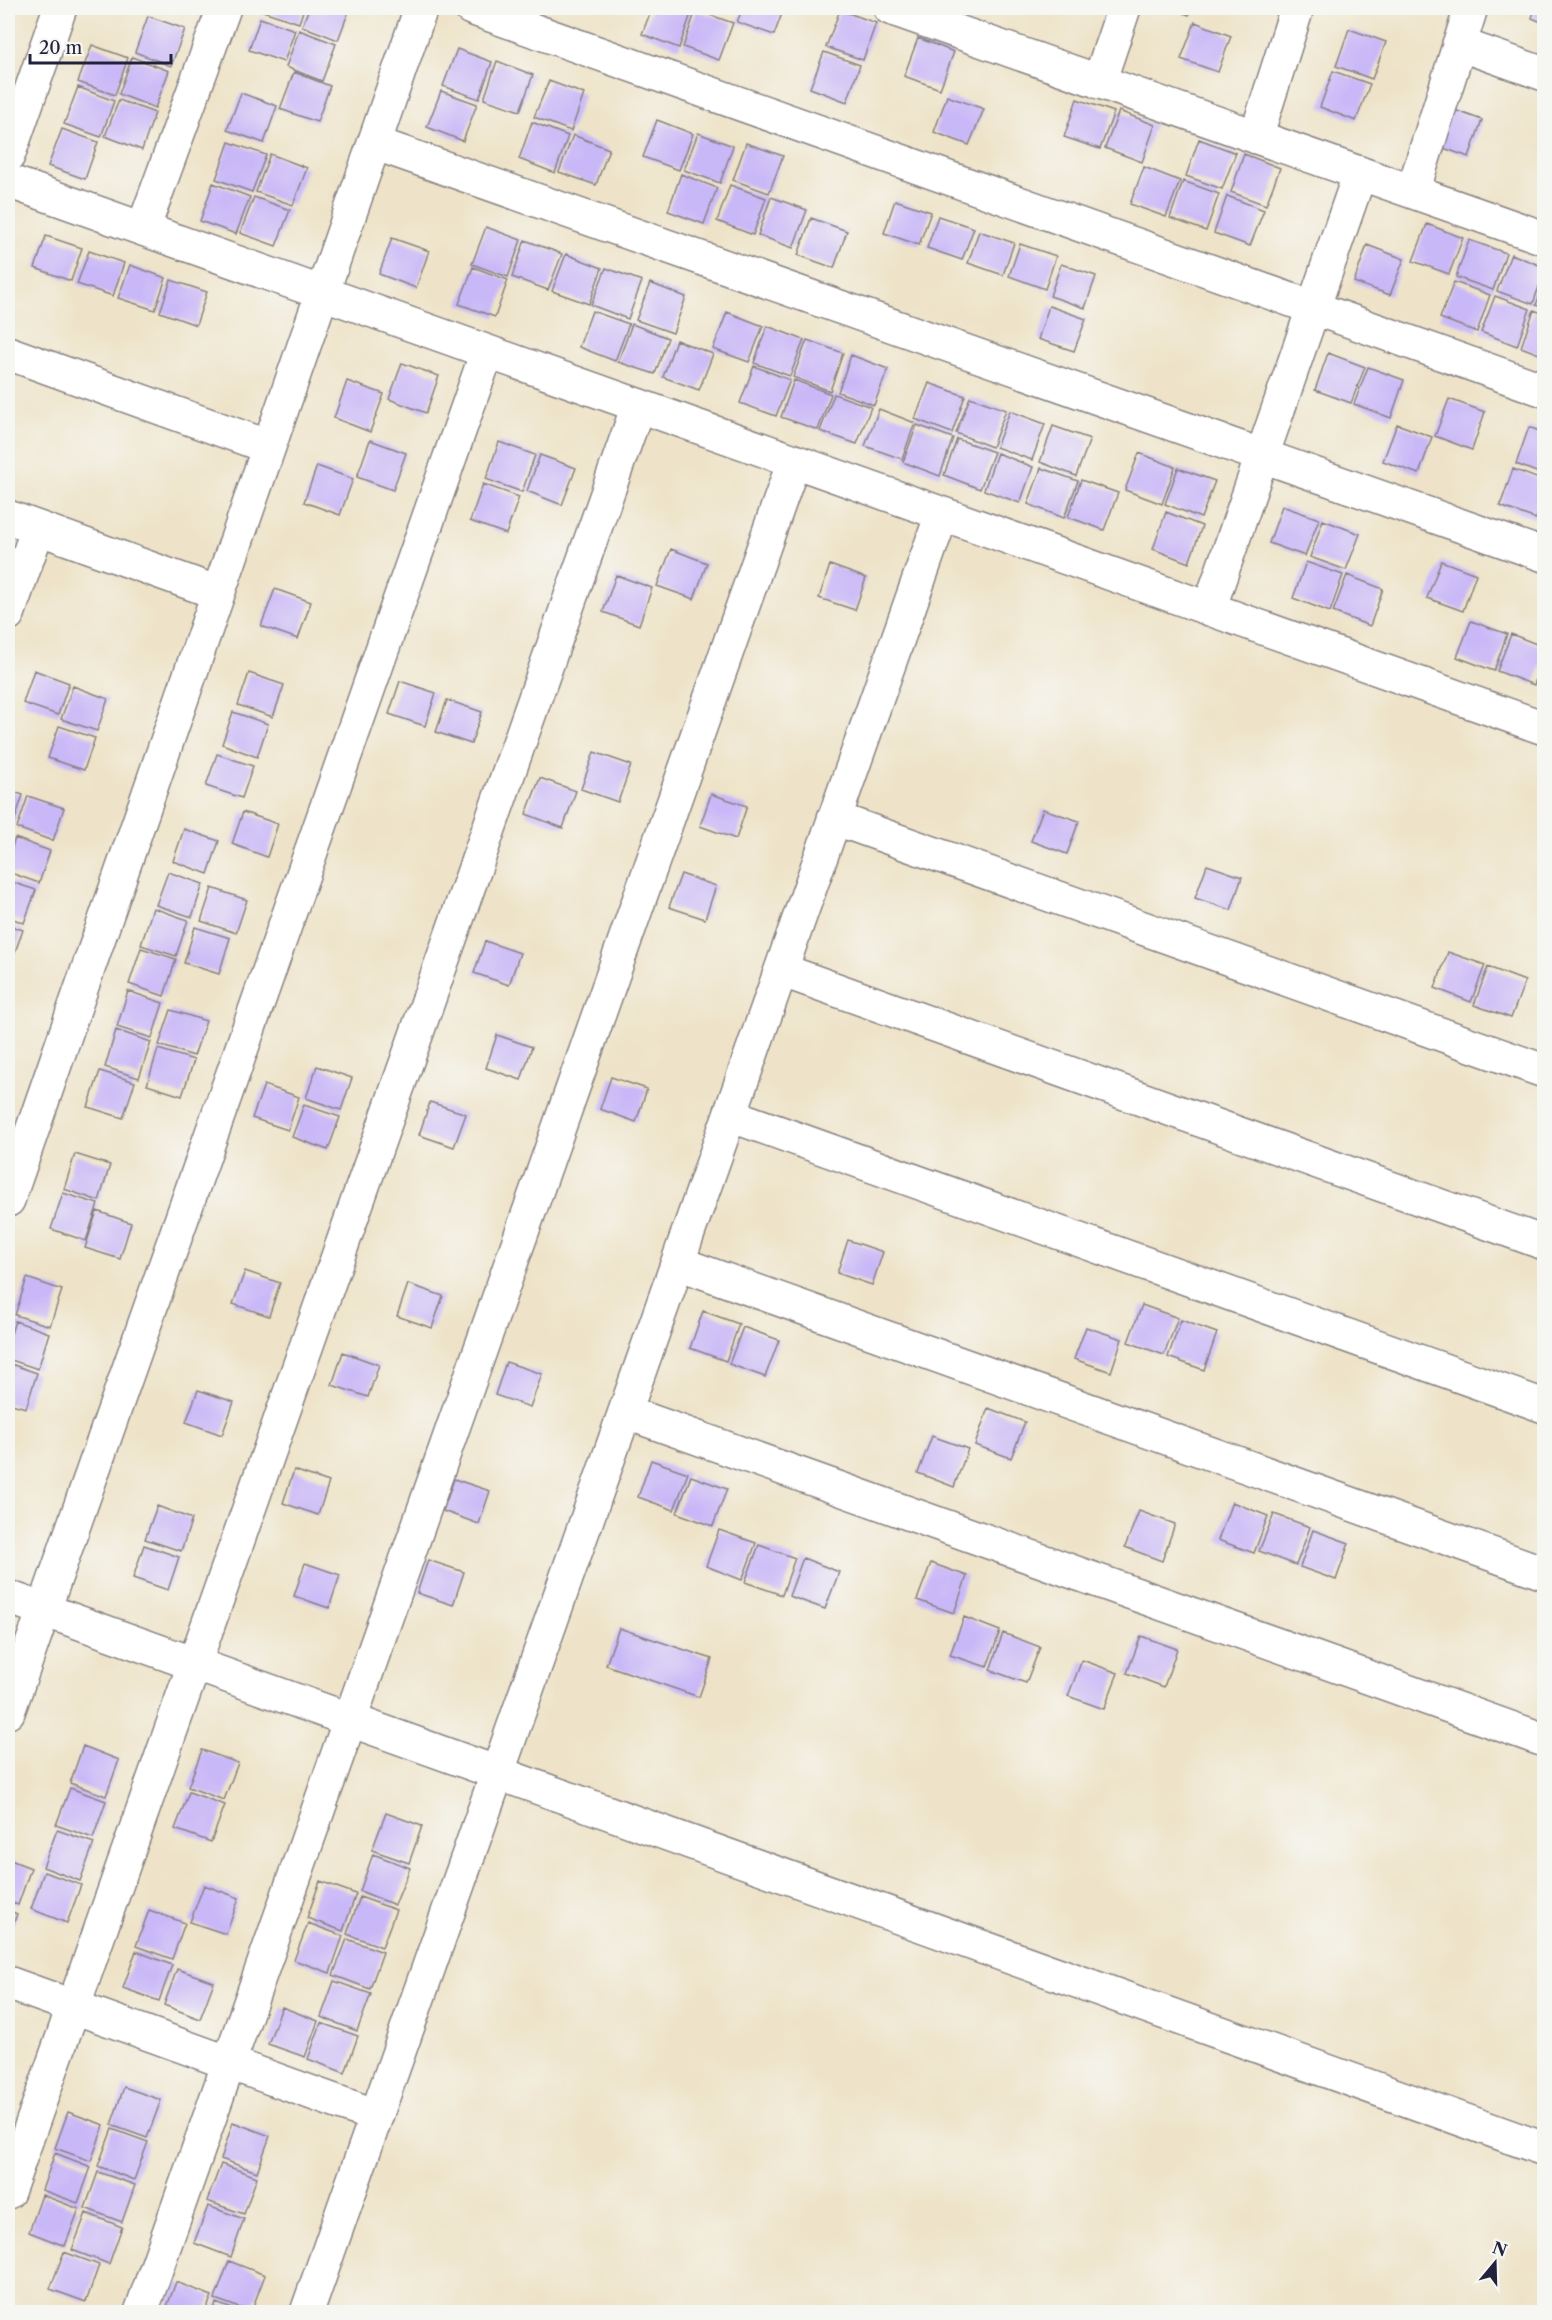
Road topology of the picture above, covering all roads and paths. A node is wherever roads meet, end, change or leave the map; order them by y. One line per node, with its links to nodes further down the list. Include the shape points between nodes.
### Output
1 (60, 8): 15 (street)
2 (224, 8): 19 (street)
3 (421, 8): 14 (street)
4 (471, 8): 22 (street)
5 (890, 8): 9 (street)
6 (1124, 8): 12 (street)
7 (1297, 8): 13 (street)
8 (1471, 8): 10 (street)
9 (960, 20): 12 (street)
10 (1459, 44): 11 (street); 18 (street)
11 (1545, 74)
12 (1099, 82): 13 (street)
13 (1256, 137): 16 (street)
14 (374, 143): 21 (street); 28 (street)
15 (8, 156)
16 (1360, 173): 18 (street); 22 (street)
17 (8, 181): 19 (street)
18 (1413, 191): 20 (street)
19 (143, 230): 21 (street)
20 (1545, 238)
21 (322, 294): 23 (street); 27 (street)
22 (1314, 306): 25 (street); 28 (street)
23 (487, 352): 26 (street); 49 (street)
24 (8, 353): 27 (street)
25 (1545, 390)
26 (638, 406): 29 (street); 50 (street)
27 (269, 447): 34 (street)
28 (1262, 455): 33 (street); 35 (street)
29 (794, 461): 30 (street); 52 (street)
30 (942, 514): 35 (street); 38 (street)
31 (8, 517): 32 (street)
32 (38, 528): 34 (street); 36 (street)
33 (1545, 555)
34 (218, 593): 42 (street)
35 (1209, 609): 37 (street)
36 (8, 614)
37 (1545, 728)
38 (834, 818): 39 (street); 40 (street)
39 (781, 970): 41 (street); 43 (street)
40 (1545, 1071)
41 (730, 1115): 44 (street); 45 (street)
42 (8, 1200)
43 (1545, 1243)
44 (678, 1263): 46 (street); 47 (street)
45 (1545, 1406)
46 (625, 1412): 53 (street); 54 (street)
47 (1545, 1573)
48 (8, 1597): 49 (street)
49 (43, 1610): 50 (street); 51 (street)
50 (194, 1665): 52 (street); 56 (street)
51 (8, 1712)
52 (350, 1721): 54 (street); 57 (street)
53 (1545, 1740)
54 (498, 1773): 58 (street); 59 (street)
55 (8, 1983): 56 (street)
56 (73, 2007): 57 (street); 60 (street)
57 (229, 2063): 58 (street); 61 (street)
58 (376, 2116): 62 (street)
59 (1545, 2149)
60 (8, 2192)
61 (141, 2313)
62 (307, 2313)

